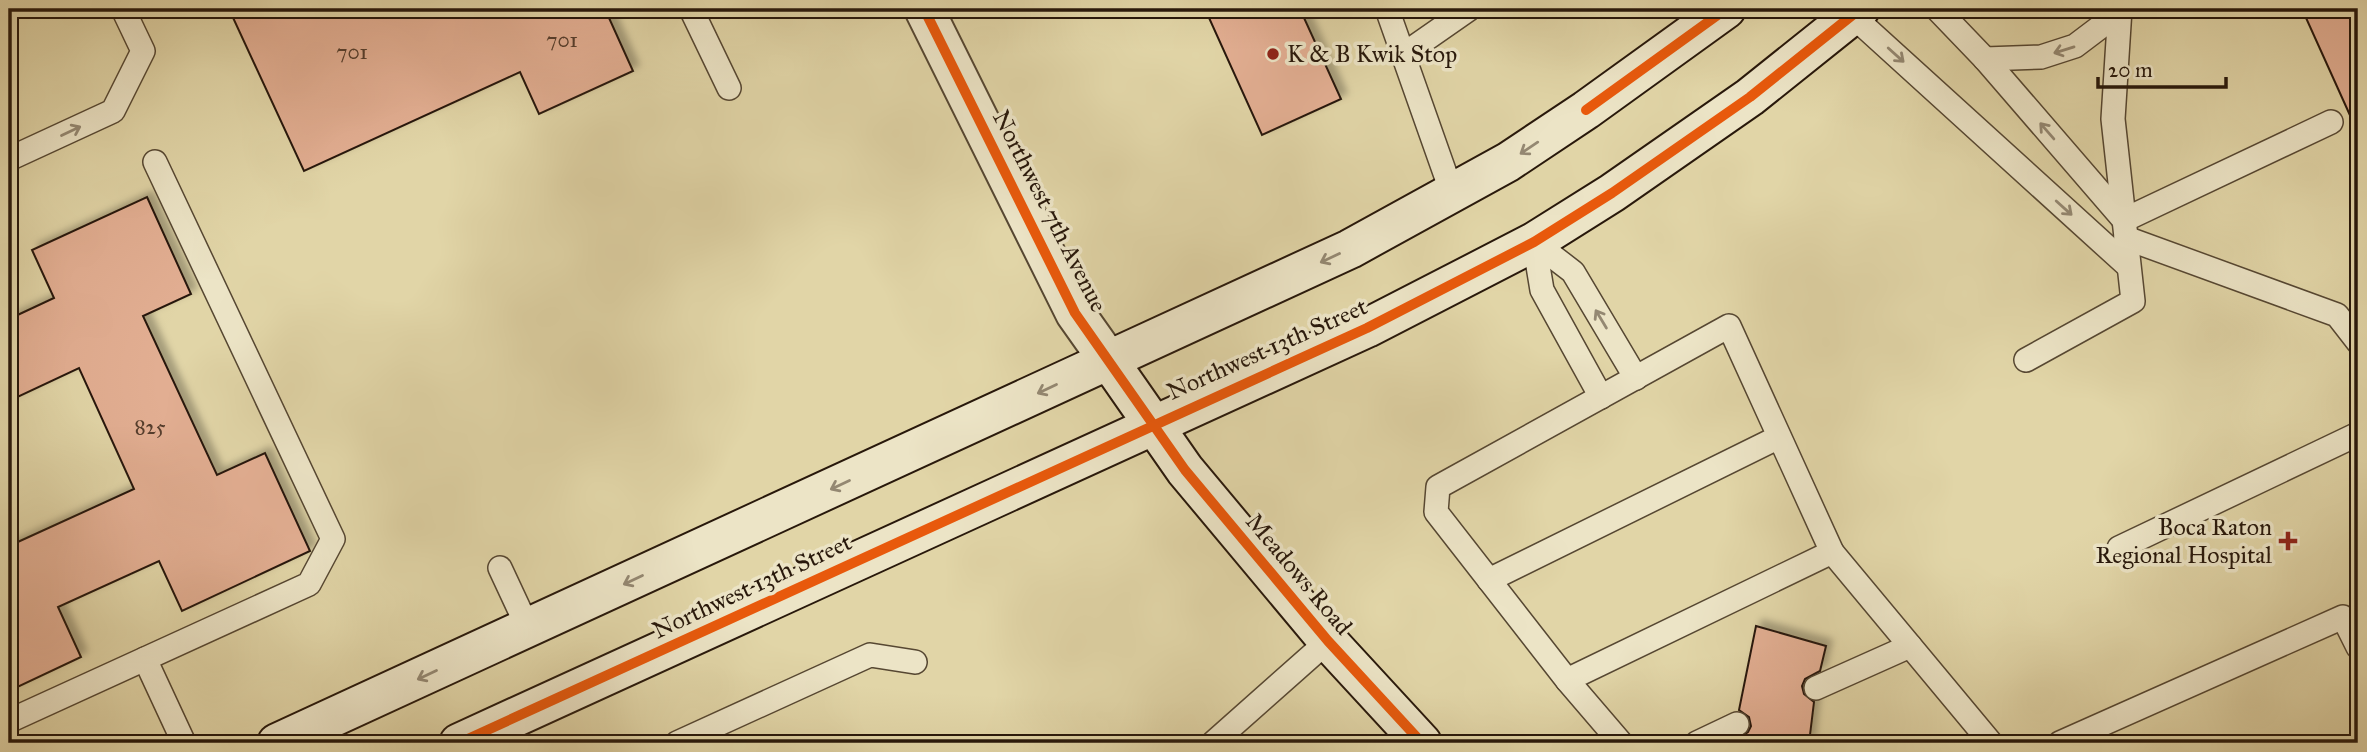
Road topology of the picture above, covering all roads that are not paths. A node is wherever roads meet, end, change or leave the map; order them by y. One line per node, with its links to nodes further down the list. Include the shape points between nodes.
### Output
1 (123, 9): 14 (lane, one-way to 1, via 113,111 143,51)
2 (691, 9): 12 (lane)
3 (924, 9): 22 (street, Northwest 7th Avenue, via 1076,313)
4 (1387, 9): 10 (lane)
5 (1469, 9): 10 (lane)
6 (1726, 9): 16 (street, one-way to 16, via 1586,110)
7 (1937, 9): 11 (lane)
8 (1852, 11): 18 (street, Northwest 13th Street, via 1750,97); 19 (lane, one-way to 19)
9 (2120, 11): 11 (lane, one-way to 11, via 2075,46 2041,57); 17 (lane, via 2113,119)
10 (1404, 55): 16 (lane)
11 (1985, 59): 17 (lane, one-way to 11)
12 (729, 88)
13 (2331, 122): 17 (lane)
14 (9, 159)
15 (155, 162): 36 (lane, via 333,539 309,584)
16 (1452, 193): 22 (street, one-way to 22, via 1350,249)
17 (2125, 229): 19 (lane); 20 (lane, via 2337,315)
18 (1534, 242): 23 (lane, one-way to 18, via 1573,272); 24 (lane, via 1542,290); 25 (street, Northwest 13th Street, via 1367,328)
19 (2128, 267): 21 (lane, via 2133,301)
20 (2358, 342)
21 (2026, 360)
22 (1109, 361): 25 (street, Northwest 7th Avenue); 32 (street, one-way to 32)
23 (1636, 378): 24 (lane); 27 (lane, via 1729,326)
24 (1601, 397): 31 (lane, via 1438,487 1436,512)
25 (1153, 425): 33 (street, Meadows Road); 44 (street, Northwest 13th Street)
26 (2358, 434): 28 (lane)
27 (1779, 437): 29 (lane); 31 (lane)
28 (2119, 548)
29 (1832, 552): 34 (lane); 38 (lane)
30 (500, 568): 32 (lane)
31 (1489, 580): 38 (lane)
32 (528, 628): 43 (street, one-way to 43)
33 (1328, 641): 46 (lane); 47 (street, Meadows Road)
34 (1910, 646): 39 (lane); 50 (lane)
35 (2358, 647): 51 (lane, via 2343,617)
36 (145, 659): 40 (lane); 42 (lane)
37 (915, 662): 45 (lane, via 870,655)
38 (1567, 680): 48 (lane)
39 (1816, 688)
40 (9, 721)
41 (1737, 724): 49 (lane)
42 (184, 743)
43 (277, 743)
44 (459, 743)
45 (677, 743)
46 (1213, 743)
47 (1422, 743)
48 (1621, 743)
49 (1697, 743)
50 (1991, 743)
51 (2060, 743)

